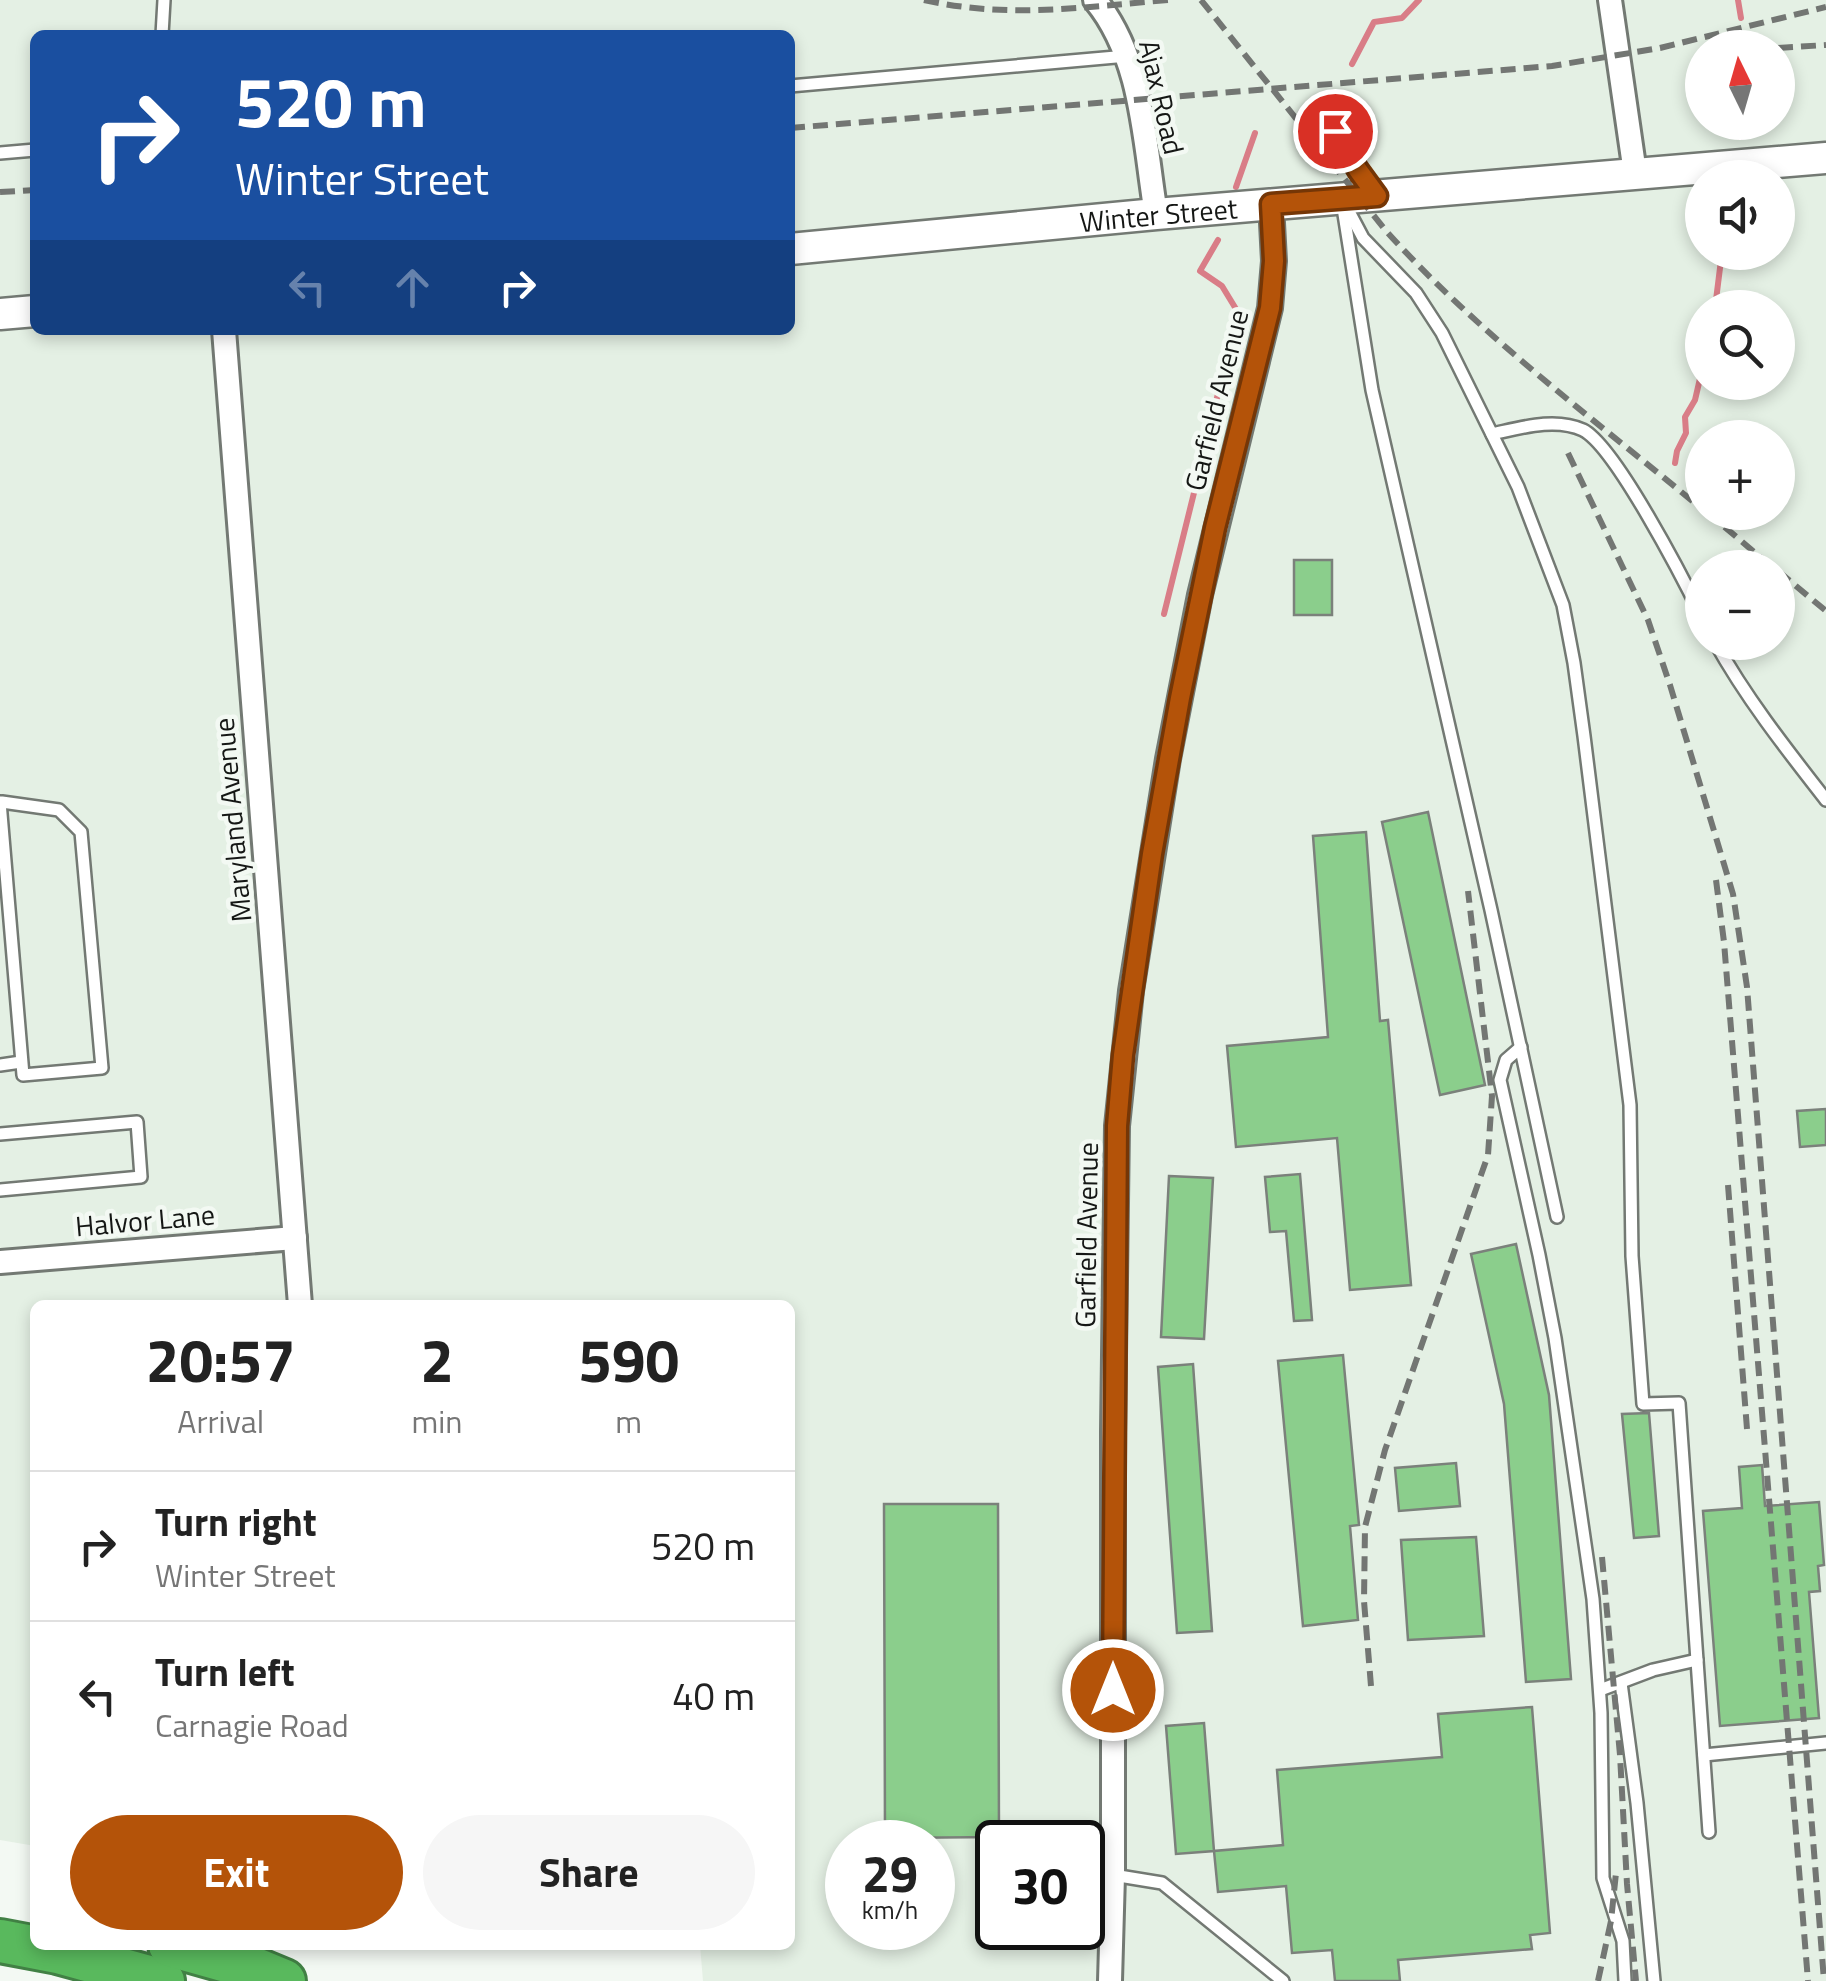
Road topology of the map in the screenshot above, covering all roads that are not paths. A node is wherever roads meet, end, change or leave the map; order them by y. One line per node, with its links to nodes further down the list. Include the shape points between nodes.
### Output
1 (164, 0): 4 (lane)
2 (1095, 0): 5 (street, Ajax Road)
3 (1610, 0): 11 (street)
4 (162, 30)
5 (1126, 56): 6 (lane); 15 (street, Ajax Road)
6 (795, 86)
7 (1321, 102): 12 (lane)
8 (30, 150): 9 (lane)
9 (0, 153)
10 (1826, 158): 11 (street, Winter Street)
11 (1635, 173): 12 (street, Winter Street)
12 (1377, 196): 13 (street, Winter Street)
13 (1342, 198): 14 (street, Winter Street); 20 (lane, via 1364,238 1424,304); 25 (lane, via 1372,390)
14 (1271, 204): 15 (street, Winter Street); 40 (street, Garfield Avenue, via 1270,308 1176,713 1120,1082)
15 (1156, 214): 16 (street, Winter Street)
16 (795, 249)
17 (30, 311): 18 (street)
18 (0, 314)
19 (224, 335): 31 (street, Maryland Avenue)
20 (1492, 434): 21 (lane, via 1551,424 1592,436); 34 (lane, via 1555,580 1574,662 1630,1105 1643,1404 1679,1404)
21 (1685, 582)
22 (1726, 660): 23 (lane)
23 (1826, 800)
24 (1, 802): 26 (lane); 26 (lane, via 59,810 81,832 102,1068 23,1075)
25 (1520, 1047): 30 (lane); 36 (lane, via 1506,1060 1500,1080 1560,1369)
26 (21, 1062): 27 (lane)
27 (0, 1065)
28 (0, 1134): 29 (lane, via 136,1122 141,1176)
29 (0, 1190)
30 (1557, 1217)
31 (295, 1238): 32 (street, Halvor Lane); 33 (street, Maryland Avenue)
32 (0, 1262)
33 (300, 1300)
34 (1697, 1660): 35 (lane); 38 (lane)
35 (1622, 1683): 36 (lane); 47 (lane)
36 (1600, 1690): 48 (lane, via 1603,1878 1623,1942)
37 (1826, 1743): 38 (lane)
38 (1704, 1755): 39 (lane)
39 (1709, 1832)
40 (1113, 1875): 51 (street, Garfield Avenue); 52 (lane, via 1162,1883)
41 (0, 1912): 42 (highway)
42 (30, 1917)
43 (0, 1941): 44 (highway)
44 (30, 1947)
45 (47, 1950): 49 (highway)
46 (188, 1950): 50 (highway)
47 (1653, 1976): 48 (lane)
48 (1625, 1977)
49 (163, 1981)
50 (284, 1981)
51 (1110, 1981)
52 (1284, 1981)

